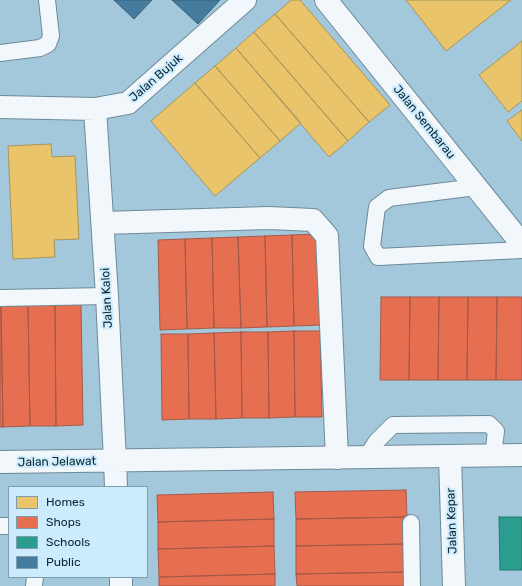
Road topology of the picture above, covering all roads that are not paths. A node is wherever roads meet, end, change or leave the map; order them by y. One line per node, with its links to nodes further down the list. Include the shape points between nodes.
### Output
1 (47, 0): 4 (lane, via 51,36 48,44 40,48)
2 (245, 0): 6 (street, Jalan Bujuk, via 128,103)
3 (326, 0): 7 (street, Jalan Sembarau)
4 (0, 53)
5 (0, 107): 6 (street, Jalan Bujuk)
6 (96, 109): 8 (street, Jalan Kaloi)
7 (476, 186): 9 (street, Jalan Sembarau); 10 (lane, via 389,198 377,207 372,246 378,256)
8 (103, 223): 11 (street, Jalan Kaloi); 16 (street, via 269,218 313,220 327,236)
9 (522, 244)
10 (522, 250)
11 (107, 296): 12 (lane); 18 (street, Jalan Kaloi)
12 (0, 298)
13 (522, 455): 15 (street, Jalan Jelawat)
14 (450, 456): 15 (street, Jalan Jelawat); 17 (street, Jalan Jelawat); 23 (street, Jalan Kepar)
15 (493, 456): 17 (lane, via 496,431 489,424 393,425 376,442)
16 (337, 458): 17 (street, Jalan Jelawat); 18 (street, Jalan Jelawat)
17 (370, 458)
18 (115, 461): 19 (street, Jalan Jelawat); 20 (street, Jalan Kaloi)
19 (0, 462)
20 (116, 486)
21 (411, 522): 22 (lane)
22 (412, 586)
23 (454, 586)

